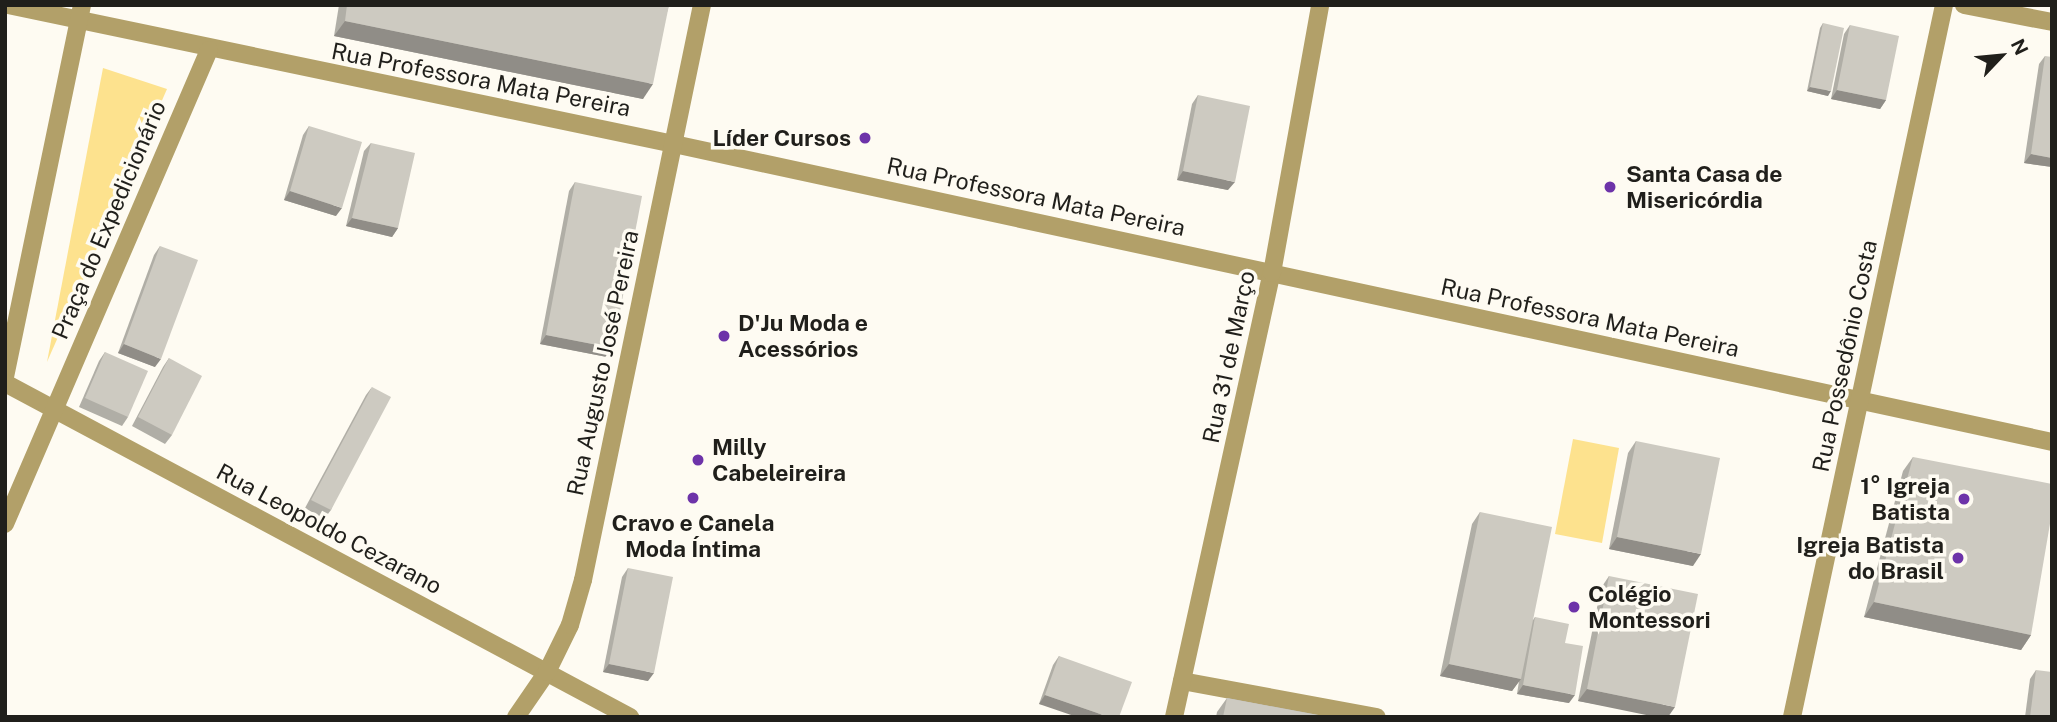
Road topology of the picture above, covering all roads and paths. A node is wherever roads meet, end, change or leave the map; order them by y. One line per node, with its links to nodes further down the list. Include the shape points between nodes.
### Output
1 (8, 5): 6 (street, Rua Professora Mata Pereira)
2 (702, 5): 9 (street, Rua Augusto José Pereira)
3 (1320, 5): 10 (street, Rua 31 de Março)
4 (1944, 5): 13 (street, Rua Possedônio Costa)
5 (1964, 5): 7 (street)
6 (81, 12): 8 (street, Rua Professora Mata Pereira); 11 (street, Praça do Expedicionário)
7 (2052, 22)
8 (209, 50): 9 (street, Rua Professora Mata Pereira); 14 (street, Praça do Expedicionário)
9 (674, 144): 10 (street, Rua Professora Mata Pereira); 17 (street, Rua Augusto José Pereira, via 583,580 570,625)
10 (1272, 274): 13 (street, Rua Professora Mata Pereira); 18 (street, Rua 31 de Março)
11 (5, 377)
12 (5, 383): 14 (street, Rua Leopoldo Cezarano)
13 (1861, 401): 15 (street, Rua Professora Mata Pereira); 23 (street, Rua Possedônio Costa)
14 (53, 410): 16 (street, Praça do Expedicionário); 17 (street, Rua Leopoldo Cezarano)
15 (2052, 442)
16 (5, 524)
17 (547, 672): 19 (street, Rua Augusto José Pereira); 20 (street, Rua Leopoldo Cezarano)
18 (1182, 681): 21 (street, Rua 31 de Março); 22 (street)
19 (516, 717)
20 (630, 717)
21 (1174, 717)
22 (1377, 717)
23 (1792, 717)

